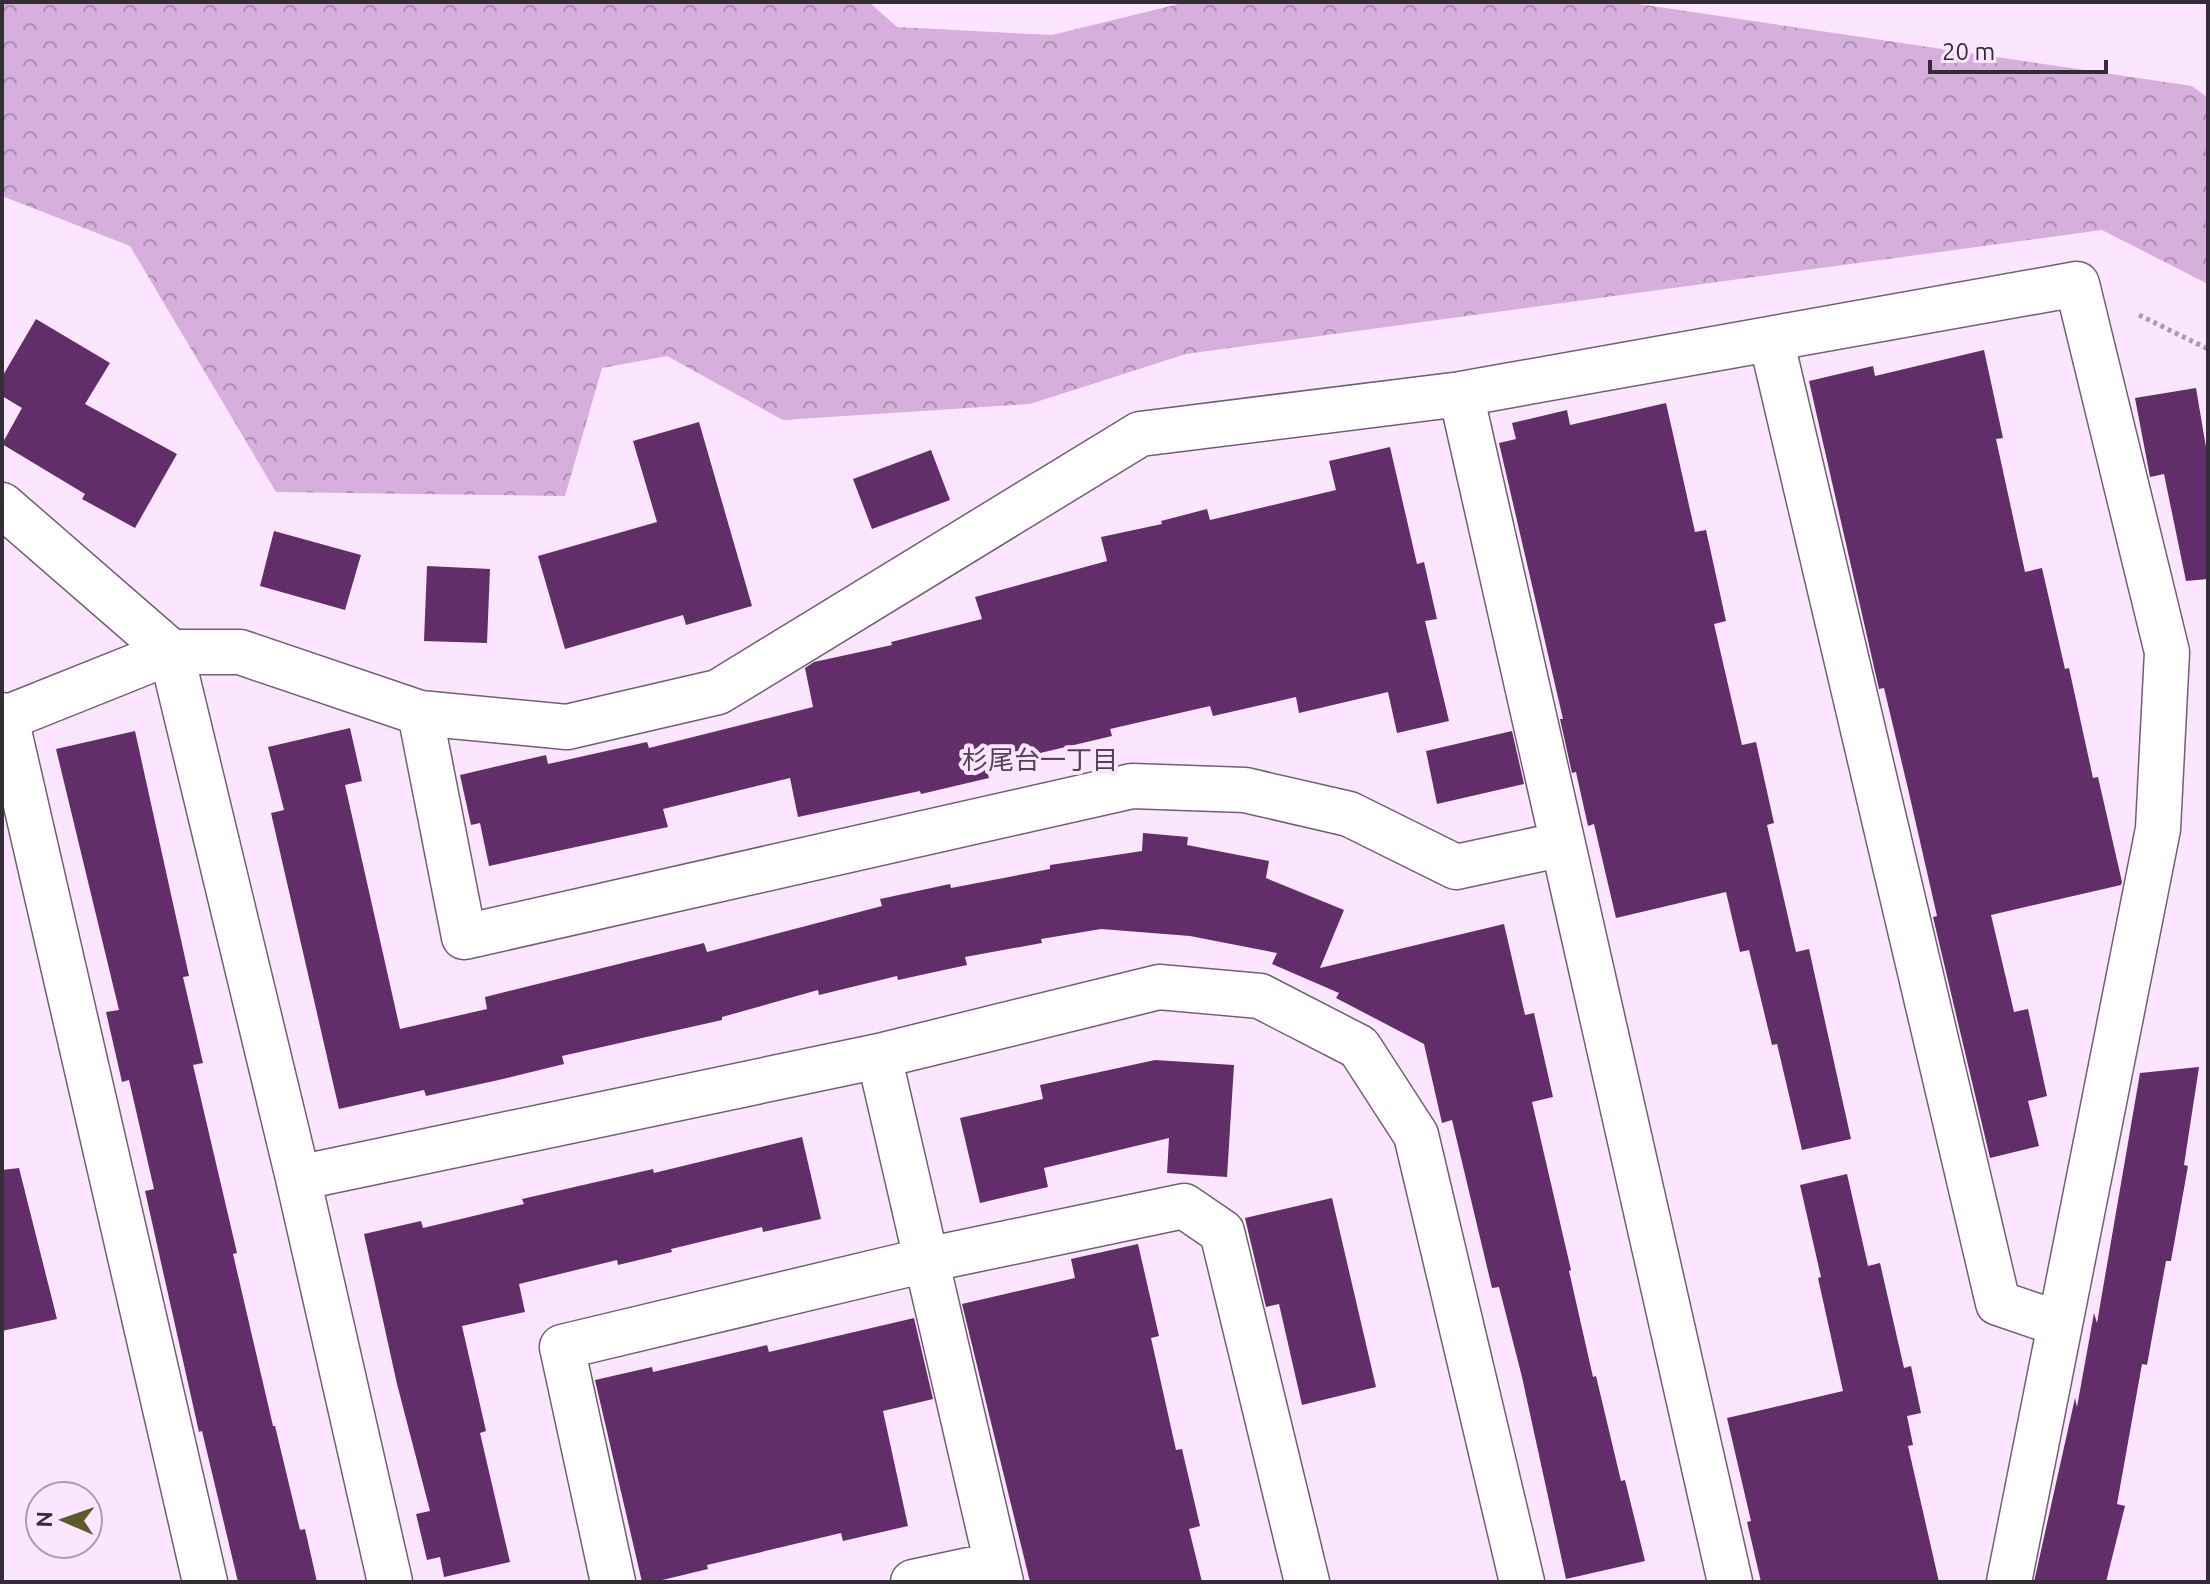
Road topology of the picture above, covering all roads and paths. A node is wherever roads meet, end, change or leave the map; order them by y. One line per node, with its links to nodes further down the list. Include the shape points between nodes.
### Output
1 (1771, 339): 2 (street); 11 (street, via 1998,1303); 11 (street, via 2077,284 2167,652 2158,829)
2 (1461, 394): 5 (street, via 1140,434 718,692 567,727); 7 (street)
3 (2, 505): 4 (street)
4 (171, 652): 5 (street, via 240,652); 6 (street); 9 (street)
5 (420, 713): 7 (street, via 464,937 1132,786 1245,790 1349,814 1456,867)
6 (4, 717): 14 (street)
7 (1563, 844): 13 (street)
8 (879, 1056): 9 (street); 10 (street); 19 (street, via 1159,987 1260,996 1359,1047 1416,1135)
9 (298, 1178): 15 (street)
10 (926, 1260): 12 (street); 16 (street, via 562,1347); 18 (street, via 1184,1206 1222,1232)
11 (2060, 1324): 20 (street)
12 (999, 1573): 17 (street)
13 (1727, 1581)
14 (205, 1582)
15 (390, 1582)
16 (613, 1582)
17 (913, 1582)
18 (1307, 1582)
19 (1522, 1582)
20 (2009, 1582)

